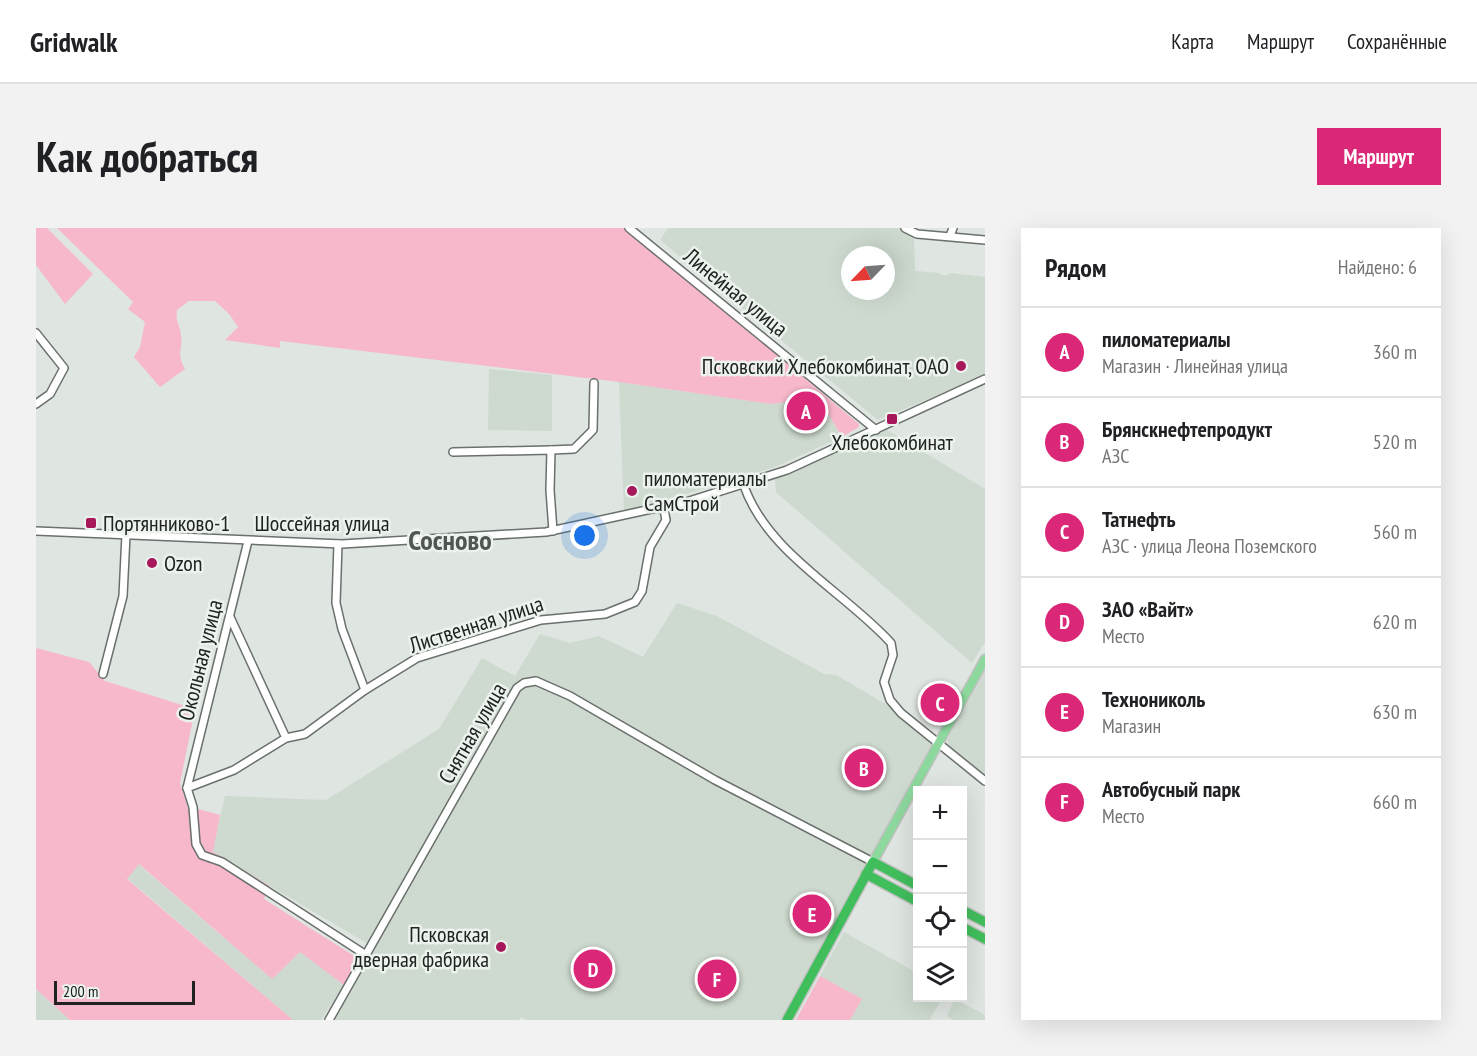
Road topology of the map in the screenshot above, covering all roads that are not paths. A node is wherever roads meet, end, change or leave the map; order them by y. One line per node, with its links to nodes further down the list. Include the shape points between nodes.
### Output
1 (629, 228): 10 (street, Линейная улица)
2 (904, 228): 4 (street, via 916,234)
3 (953, 228): 4 (street)
4 (950, 236): 5 (street)
5 (985, 240)
6 (36, 333): 9 (street, via 64,368 50,394)
7 (985, 379): 10 (street, Шоссейная улица)
8 (594, 383): 11 (street, via 593,430 574,449)
9 (36, 404)
10 (876, 430): 13 (street, Шоссейная улица, via 787,470)
11 (551, 450): 12 (street); 16 (street)
12 (453, 452)
13 (743, 483): 14 (street, Шоссейная улица); 25 (street, via 752,506 777,538 891,643 894,655 884,682 890,700)
14 (664, 509): 16 (street, Шоссейная улица); 23 (street, Лиственная улица, via 666,520 650,547 642,591 635,602 606,614 542,620 458,644 417,658)
15 (36, 531): 17 (street, Шоссейная улица)
16 (553, 531): 19 (street, Шоссейная улица)
17 (126, 535): 18 (street, Шоссейная улица); 22 (street, via 123,596)
18 (245, 541): 19 (street, Шоссейная улица); 20 (street, Окольная улица)
19 (338, 544): 23 (street, via 336,603)
20 (230, 617): 24 (street); 27 (street, Окольная улица)
21 (985, 659): 25 (main road)
22 (104, 674)
23 (365, 690): 24 (street, Лиственная улица, via 305,734)
24 (286, 738): 27 (street, Лиственная улица, via 234,770)
25 (940, 742): 26 (street); 28 (main road)
26 (985, 781)
27 (187, 788): 36 (street, via 196,844 202,855 222,862)
28 (873, 862): 29 (highway); 30 (highway); 36 (street, Снятная улица, via 715,780 570,696 529,681 517,688)
29 (866, 874): 31 (highway); 38 (highway)
30 (913, 883)
31 (913, 899)
32 (967, 912): 33 (highway)
33 (985, 922)
34 (967, 929): 35 (highway)
35 (985, 939)
36 (366, 955): 37 (street, Снятная улица)
37 (329, 1020)
38 (787, 1020)

